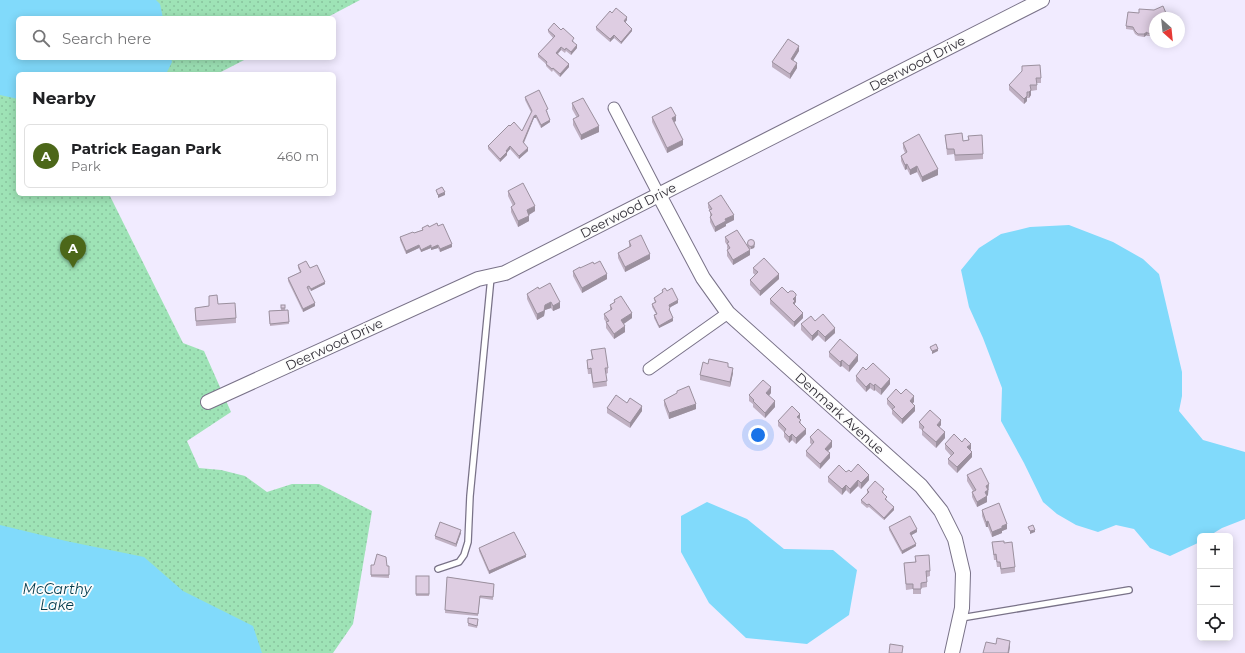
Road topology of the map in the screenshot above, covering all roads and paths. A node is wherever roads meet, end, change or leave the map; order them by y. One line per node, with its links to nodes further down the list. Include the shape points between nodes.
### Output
1 (1042, 0): 3 (street, Deerwood Drive)
2 (614, 108): 3 (street)
3 (658, 195): 4 (street, Deerwood Drive, via 505,272); 5 (street, Denmark Avenue, via 703,278)
4 (491, 275): 7 (street, Deerwood Drive, via 478,278); 8 (lane, via 468,542 459,562)
5 (728, 312): 6 (street); 10 (street, Denmark Avenue, via 921,486 941,511 955,539 963,573)
6 (649, 370)
7 (208, 402)
8 (438, 569)
9 (1128, 590): 10 (lane)
10 (960, 618): 11 (street, Denmark Avenue)
11 (952, 653)

